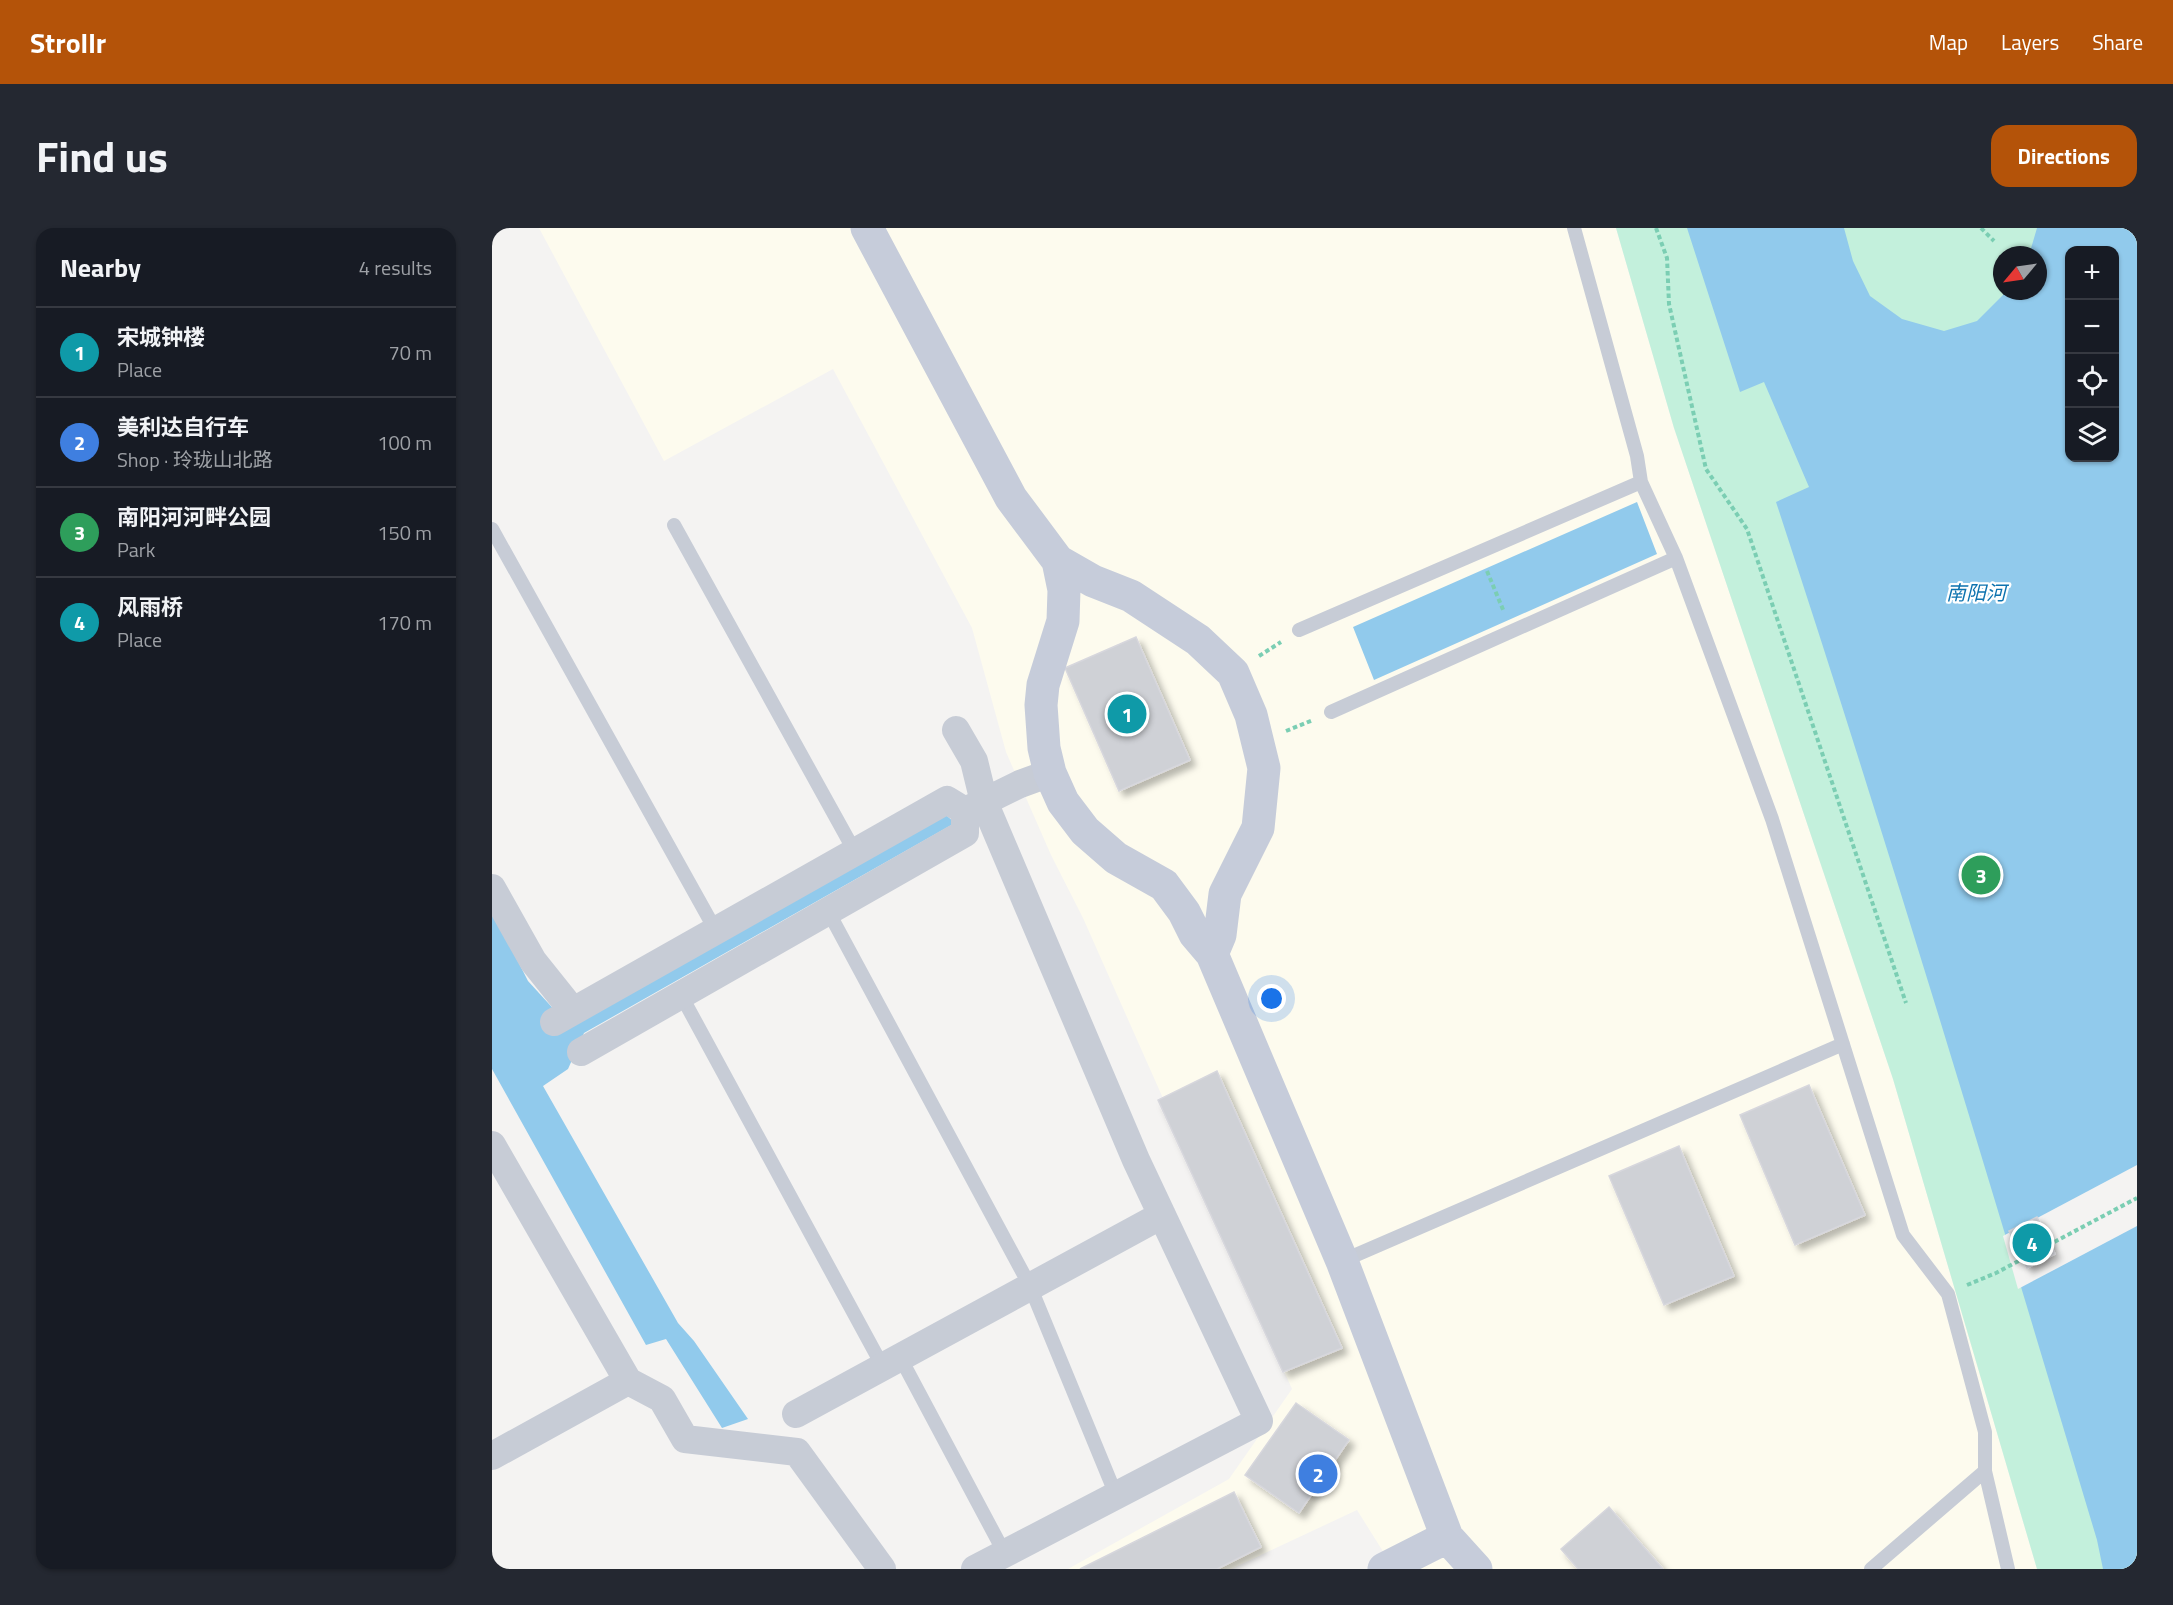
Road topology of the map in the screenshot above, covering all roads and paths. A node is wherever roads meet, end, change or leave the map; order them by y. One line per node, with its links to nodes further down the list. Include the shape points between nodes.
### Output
1 (867, 228): 11 (street, via 1011,498)
2 (1574, 228): 6 (lane)
3 (1656, 228): 26 (path, via 1666,258 1669,304 1706,469 1747,529)
4 (1981, 228): 5 (path)
5 (1994, 241)
6 (1641, 482): 9 (lane); 10 (lane)
7 (674, 525): 20 (lane)
8 (492, 529): 23 (lane)
9 (1479, 552): 12 (lane); 13 (path)
10 (1676, 558): 13 (lane); 27 (lane, via 1772,819)
11 (1058, 561): 14 (street, via 1131,596 1198,640); 18 (street, via 1064,590 1063,621 1041,705)
12 (1299, 630): 14 (path)
13 (1512, 632): 15 (lane)
14 (1233, 673): 17 (street)
15 (1331, 712): 17 (path)
16 (956, 730): 19 (street, via 974,761)
17 (1258, 742): 24 (street, via 1264,768 1258,828 1226,894 1221,935)
18 (1050, 773): 19 (street); 24 (street, via 1063,802 1085,831 1116,858 1164,885)
19 (974, 806): 20 (street, via 947,800); 22 (street, via 965,833); 31 (street)
20 (855, 852): 23 (street)
21 (492, 888): 23 (street, via 564,1017)
22 (828, 911): 25 (street); 33 (lane)
23 (716, 931)
24 (1212, 954): 32 (street)
25 (681, 995): 28 (street); 35 (lane)
26 (1906, 1003)
27 (1843, 1044): 32 (lane); 34 (lane, via 1903,1234)
28 (581, 1052)
29 (492, 1145): 36 (street)
30 (2137, 1198): 34 (path, via 1996,1273)
31 (1162, 1215): 33 (street); 40 (street, via 1259,1421)
32 (1342, 1261): 41 (street)
33 (1030, 1286): 35 (street); 40 (lane)
34 (1948, 1294): 39 (lane, via 1985,1432)
35 (891, 1362): 37 (street); 42 (lane)
36 (628, 1381): 38 (street); 43 (street, via 662,1399 685,1439 797,1452)
37 (796, 1414)
38 (492, 1456)
39 (1985, 1472): 47 (lane); 48 (lane)
40 (1116, 1496): 42 (street)
41 (1447, 1537): 45 (street); 46 (street)
42 (1005, 1554): 44 (street)
43 (882, 1569)
44 (975, 1569)
45 (1384, 1569)
46 (1476, 1569)
47 (1871, 1569)
48 (2008, 1569)

